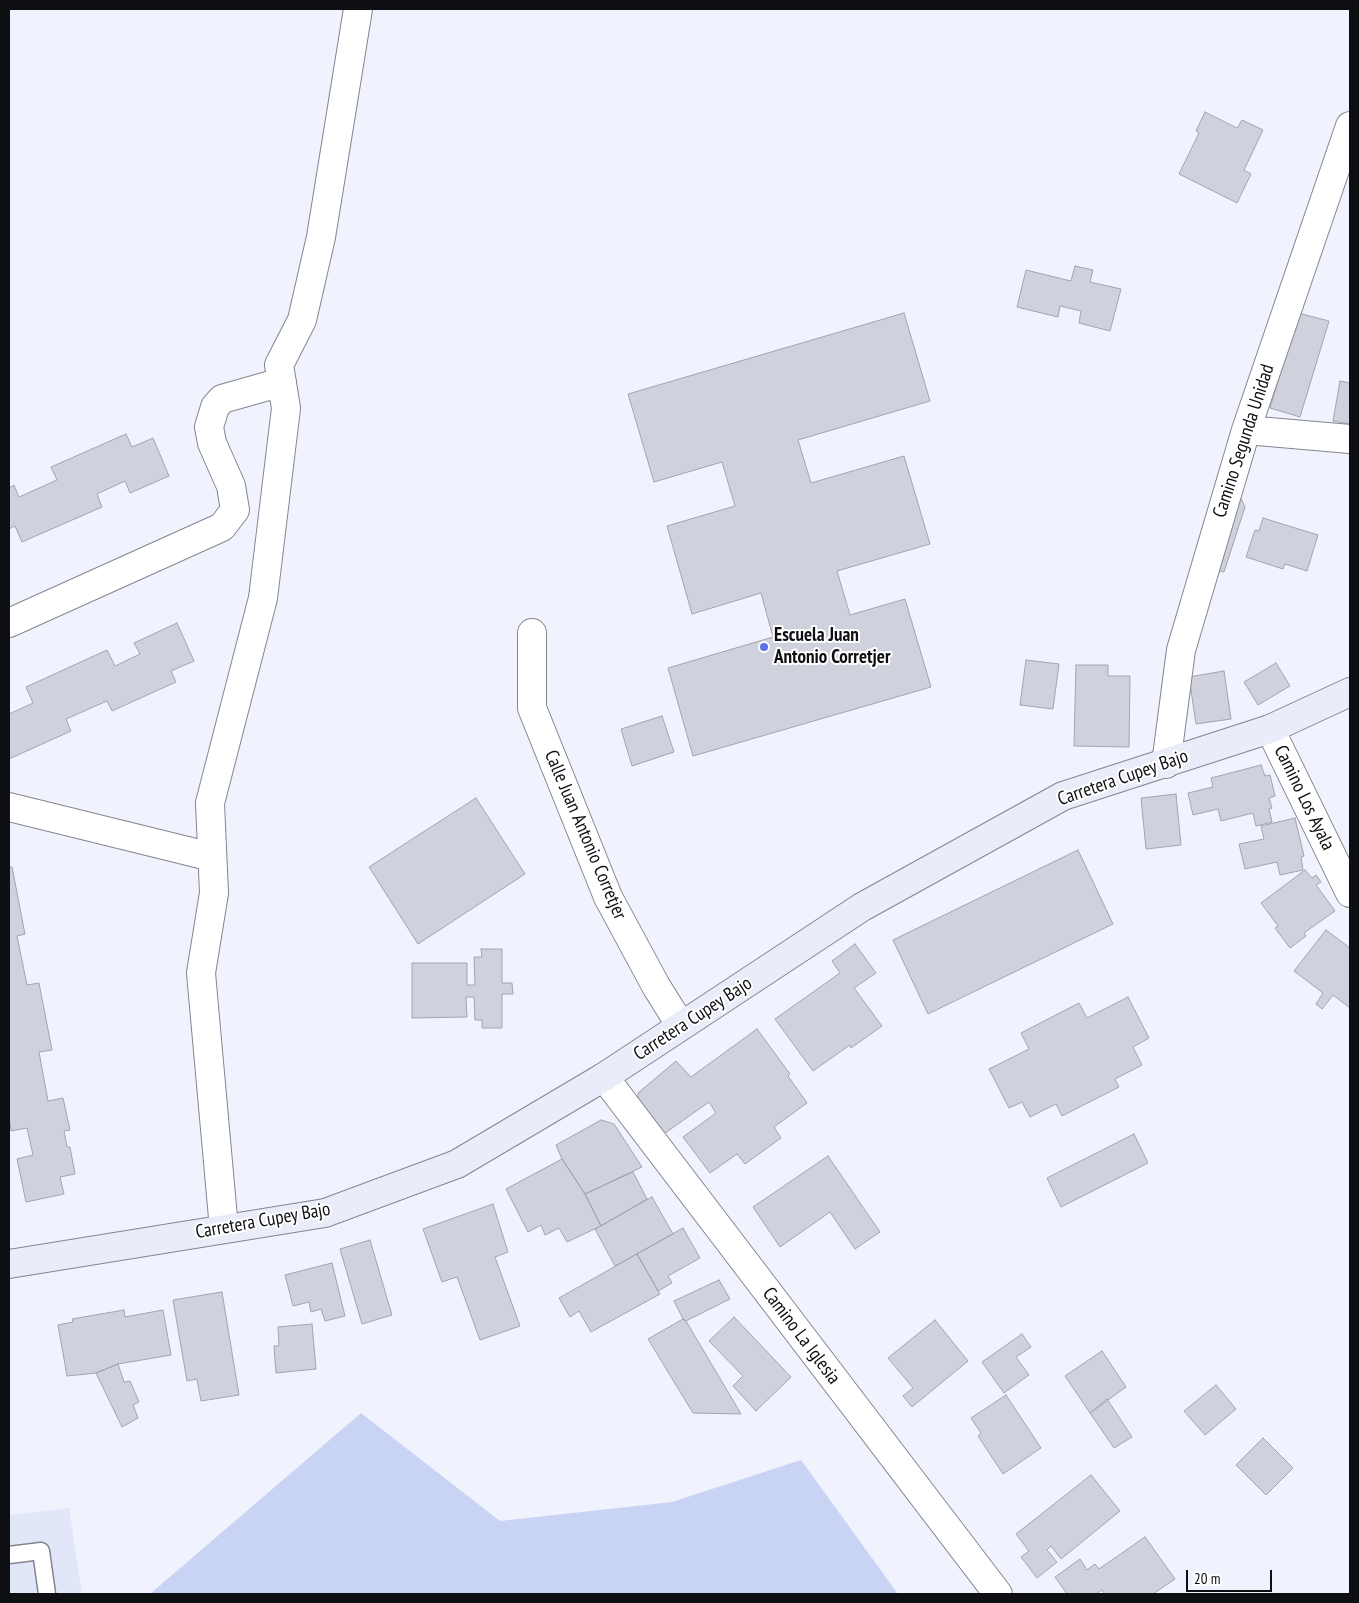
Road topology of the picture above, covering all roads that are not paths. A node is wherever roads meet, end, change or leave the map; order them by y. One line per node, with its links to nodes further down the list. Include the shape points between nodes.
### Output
1 (358, 9): 3 (street, via 321,236 302,320 279,365)
2 (1350, 126): 4 (street, Camino Segunda Unidad)
3 (282, 382): 6 (street, via 222,399 215,407 209,427 212,443 231,486 235,510 222,527); 12 (street, via 286,408 263,598 210,803)
4 (1246, 430): 5 (street); 10 (street, Camino Segunda Unidad, via 1181,650)
5 (1350, 439)
6 (9, 623)
7 (532, 632): 14 (street, Calle Juan Antonio Corretjer, via 532,708 608,897)
8 (1350, 692): 9 (street, Carretera Cupey Bajo)
9 (1270, 729): 10 (street, Carretera Cupey Bajo); 13 (street, Camino Los Ayala)
10 (1166, 764): 14 (street, Carretera Cupey Bajo, via 1063,796 862,907)
11 (9, 807): 12 (street)
12 (212, 857): 16 (street, via 214,893 201,973)
13 (1350, 893)
14 (681, 1026): 15 (street, Carretera Cupey Bajo)
15 (604, 1077): 16 (street, Carretera Cupey Bajo, via 457,1164 325,1213); 20 (street, Camino La Iglesia)
16 (224, 1229): 17 (street, Carretera Cupey Bajo)
17 (9, 1264)
18 (9, 1555): 19 (lane, via 41,1551)
19 (47, 1594)
20 (998, 1594)

